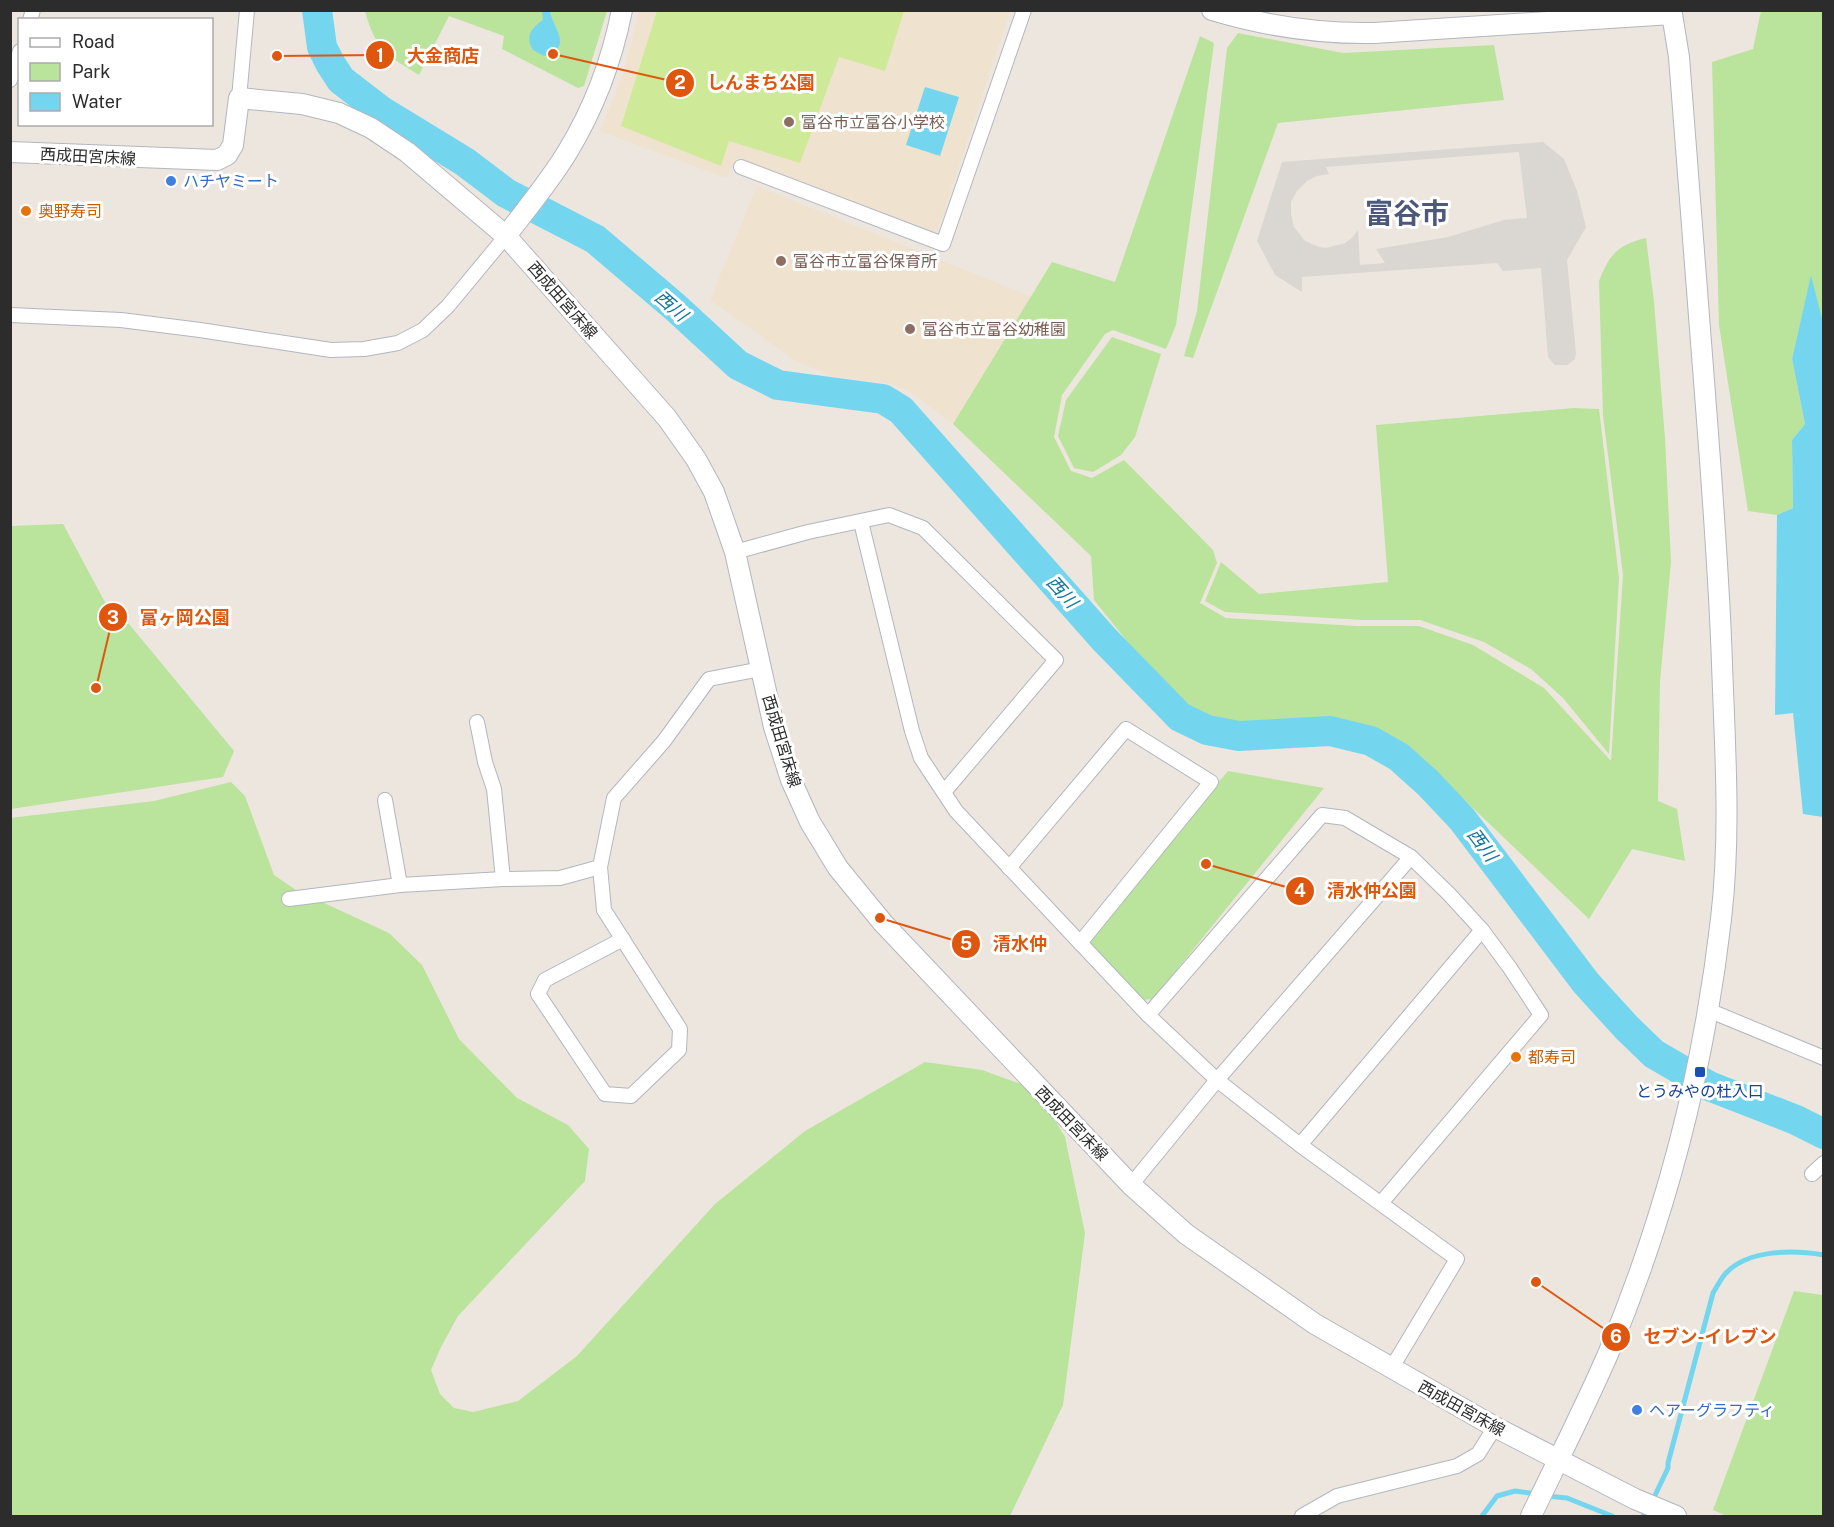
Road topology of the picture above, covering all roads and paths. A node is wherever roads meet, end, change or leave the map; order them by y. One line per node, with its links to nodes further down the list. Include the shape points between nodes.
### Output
1 (237, 10): 5 (street)
2 (622, 10): 12 (main road, via 605,75 593,102 547,184)
3 (1024, 10): 11 (street, via 943,244)
4 (1212, 10): 6 (main road, via 1260,24 1334,34)
5 (247, 11): 9 (street)
6 (1672, 13): 29 (main road, via 1679,57 1720,608 1727,842)
7 (18, 57): 8 (street)
8 (10, 80)
9 (239, 99): 10 (main road, 西成田宮床線, via 233,145 227,155 217,160); 12 (main road, 西成田宮床線, via 302,104 339,113 371,128)
10 (10, 152)
11 (741, 166)
12 (512, 229): 13 (street, via 423,330 398,343 364,350 331,350 121,320); 15 (main road, 西成田宮床線, via 696,459 714,492)
13 (10, 315)
14 (861, 522): 15 (street); 18 (street, via 912,731 921,758); 18 (street, via 889,515 923,528 1056,660)
15 (735, 552): 16 (main road, 西成田宮床線)
16 (761, 669): 21 (street, via 709,679 664,741 614,798); 36 (main road, 西成田宮床線, via 791,780 810,822 838,868 883,923)
17 (477, 722): 23 (street, via 495,789)
18 (944, 792): 22 (street, via 956,811)
19 (385, 800): 24 (street)
20 (1411, 857): 26 (street); 30 (street, via 1345,818 1322,815); 32 (street)
21 (600, 867): 23 (street, via 560,878); 27 (street, via 604,910)
22 (1008, 868): 28 (street); 28 (street, via 1126,729 1211,782)
23 (503, 879): 24 (street)
24 (400, 885): 25 (street)
25 (289, 899)
26 (1482, 930): 33 (street); 37 (street, via 1541,1014)
27 (623, 939): 27 (street, via 680,1029 679,1050 632,1095 605,1094 538,994 545,980)
28 (1080, 942): 30 (street)
29 (1708, 1010): 31 (street); 40 (main road, via 1660,1211 1608,1354)
30 (1148, 1015): 32 (street)
31 (1824, 1058)
32 (1217, 1080): 33 (street); 36 (street)
33 (1300, 1144): 37 (street)
34 (1824, 1163): 35 (street)
35 (1812, 1174)
36 (1131, 1185): 38 (main road, 西成田宮床線, via 1186,1234 1238,1271 1315,1324)
37 (1381, 1203): 38 (street, via 1457,1259)
38 (1391, 1369): 39 (main road, 西成田宮床線)
39 (1496, 1427): 40 (main road, 西成田宮床線); 43 (street, via 1478,1454 1457,1466 1337,1496)
40 (1560, 1460): 41 (main road); 42 (main road, 西成田宮床線)
41 (1537, 1504)
42 (1670, 1514)
43 (1302, 1516)

